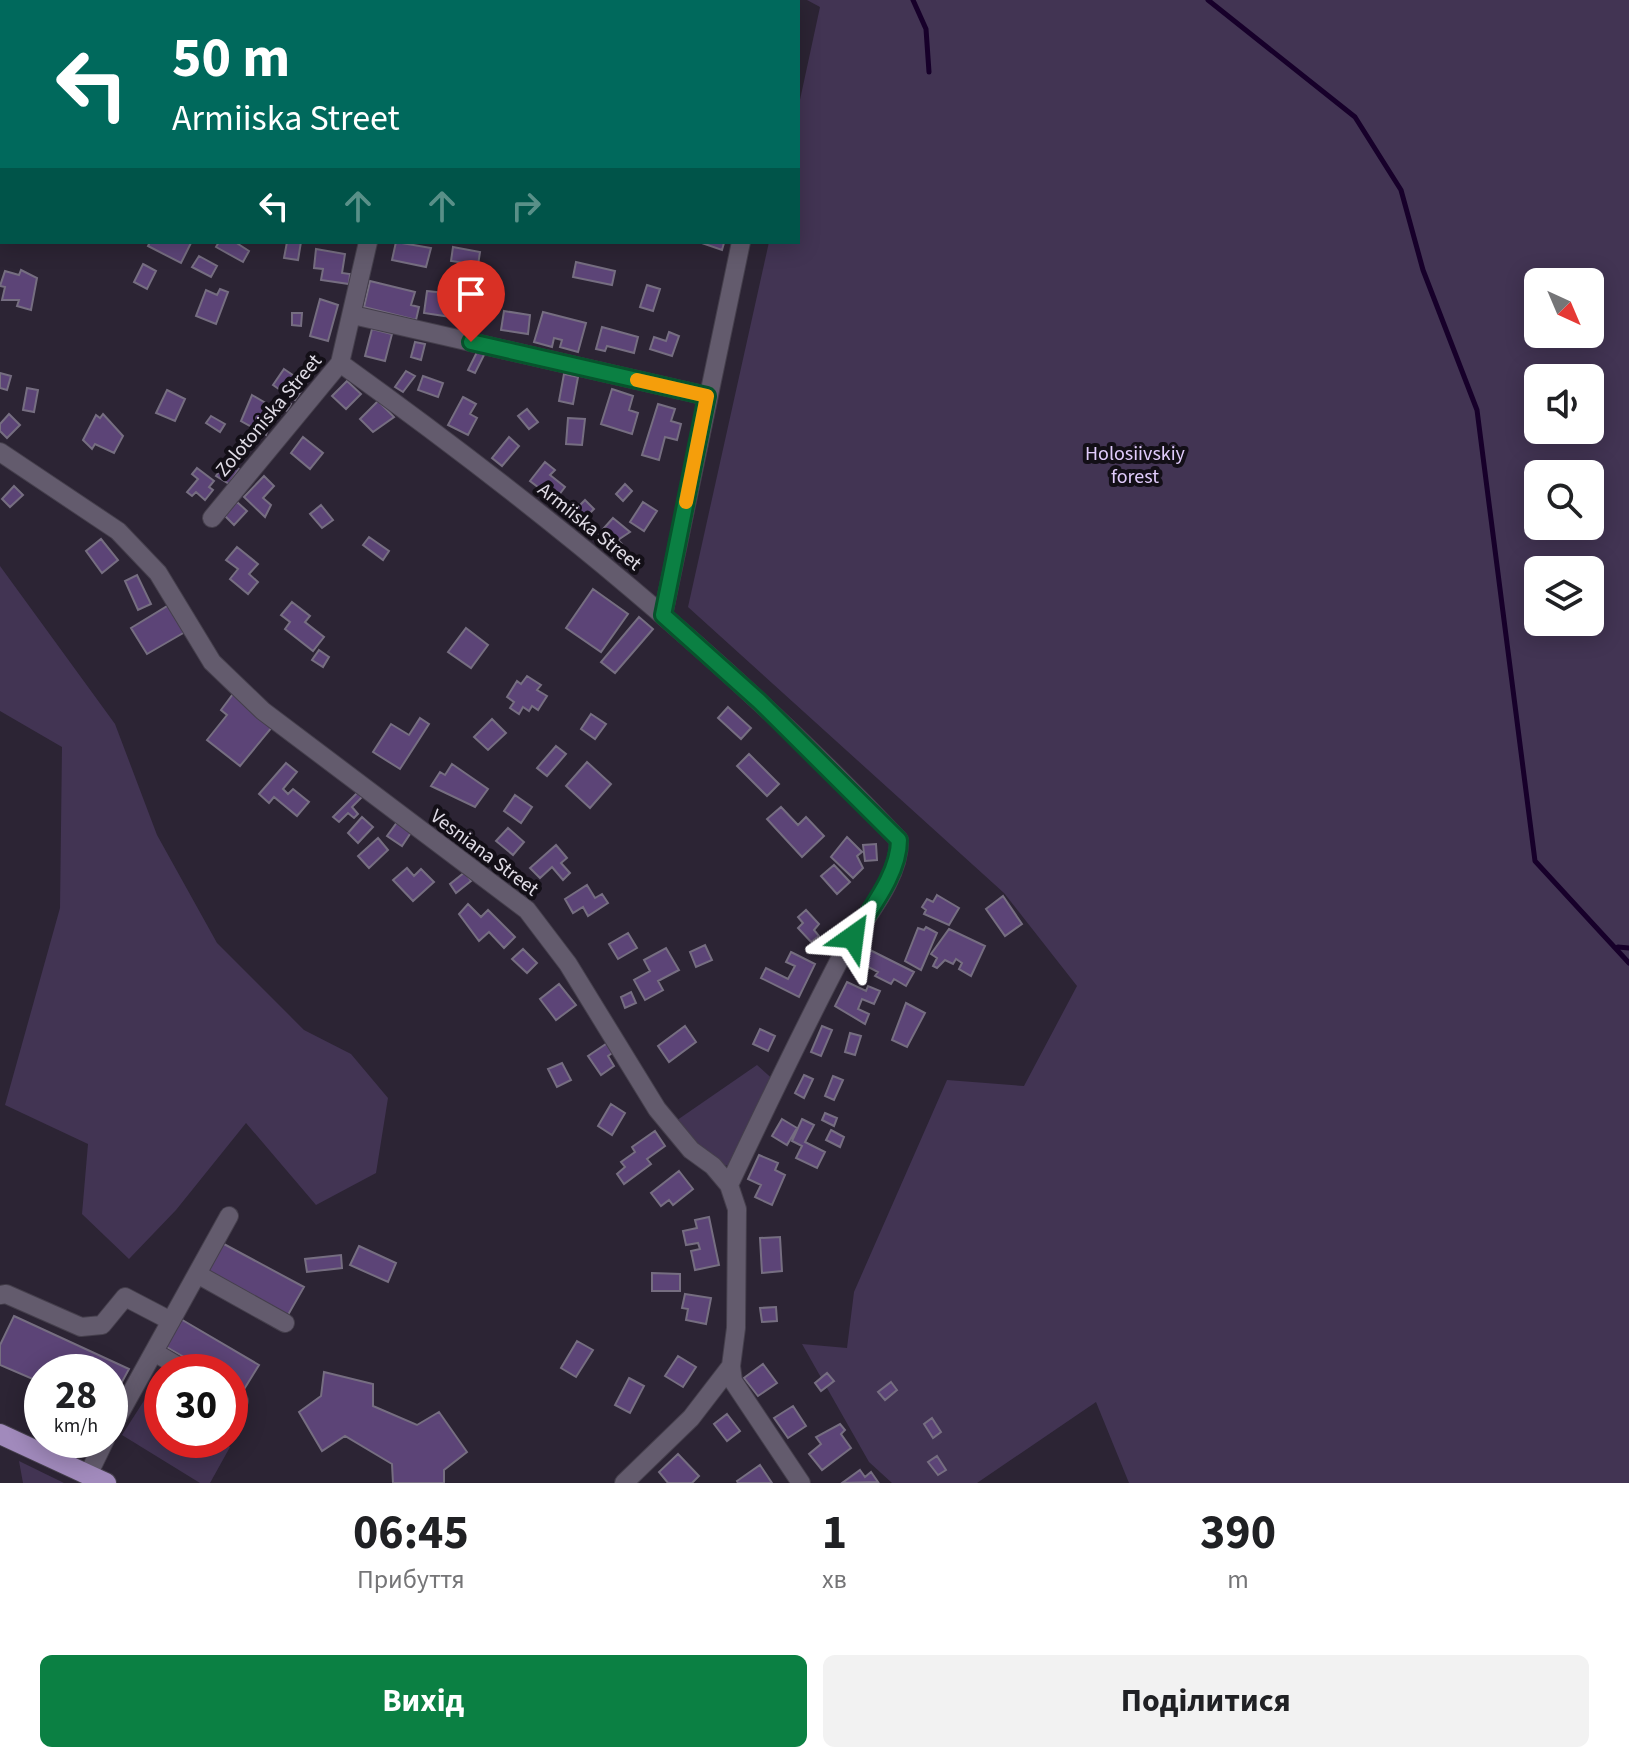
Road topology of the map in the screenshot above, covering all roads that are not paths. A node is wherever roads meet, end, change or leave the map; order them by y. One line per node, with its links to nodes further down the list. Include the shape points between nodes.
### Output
1 (368, 244): 3 (street, Zolotoniska Street)
2 (741, 244): 5 (street)
3 (353, 315): 4 (street, Zolotoniska Street); 5 (street)
4 (340, 363): 7 (street, Zolotoniska Street); 8 (street, Armiiska Street, via 473,459)
5 (707, 396): 8 (street)
6 (3, 452): 9 (street, Vesniana Street, via 118,531 158,573 212,662 263,711 527,910 568,964 657,1109)
7 (212, 518)
8 (663, 615): 9 (street, Armiiska Street, via 899,840 890,874 842,957)
9 (729, 1185): 17 (street, via 737,1209)
10 (229, 1216): 11 (street)
11 (197, 1274): 13 (street); 14 (street)
12 (0, 1295): 13 (street, via 81,1327 102,1325 125,1297)
13 (171, 1321): 15 (street)
14 (285, 1323)
15 (154, 1352): 16 (street); 18 (street)
16 (157, 1354)
17 (731, 1366): 22 (street, via 691,1418); 23 (street, via 733,1381 756,1420)
18 (128, 1399)
19 (0, 1434): 21 (main road)
20 (101, 1458): 21 (street)
21 (97, 1479)
22 (624, 1483)
23 (801, 1483)

